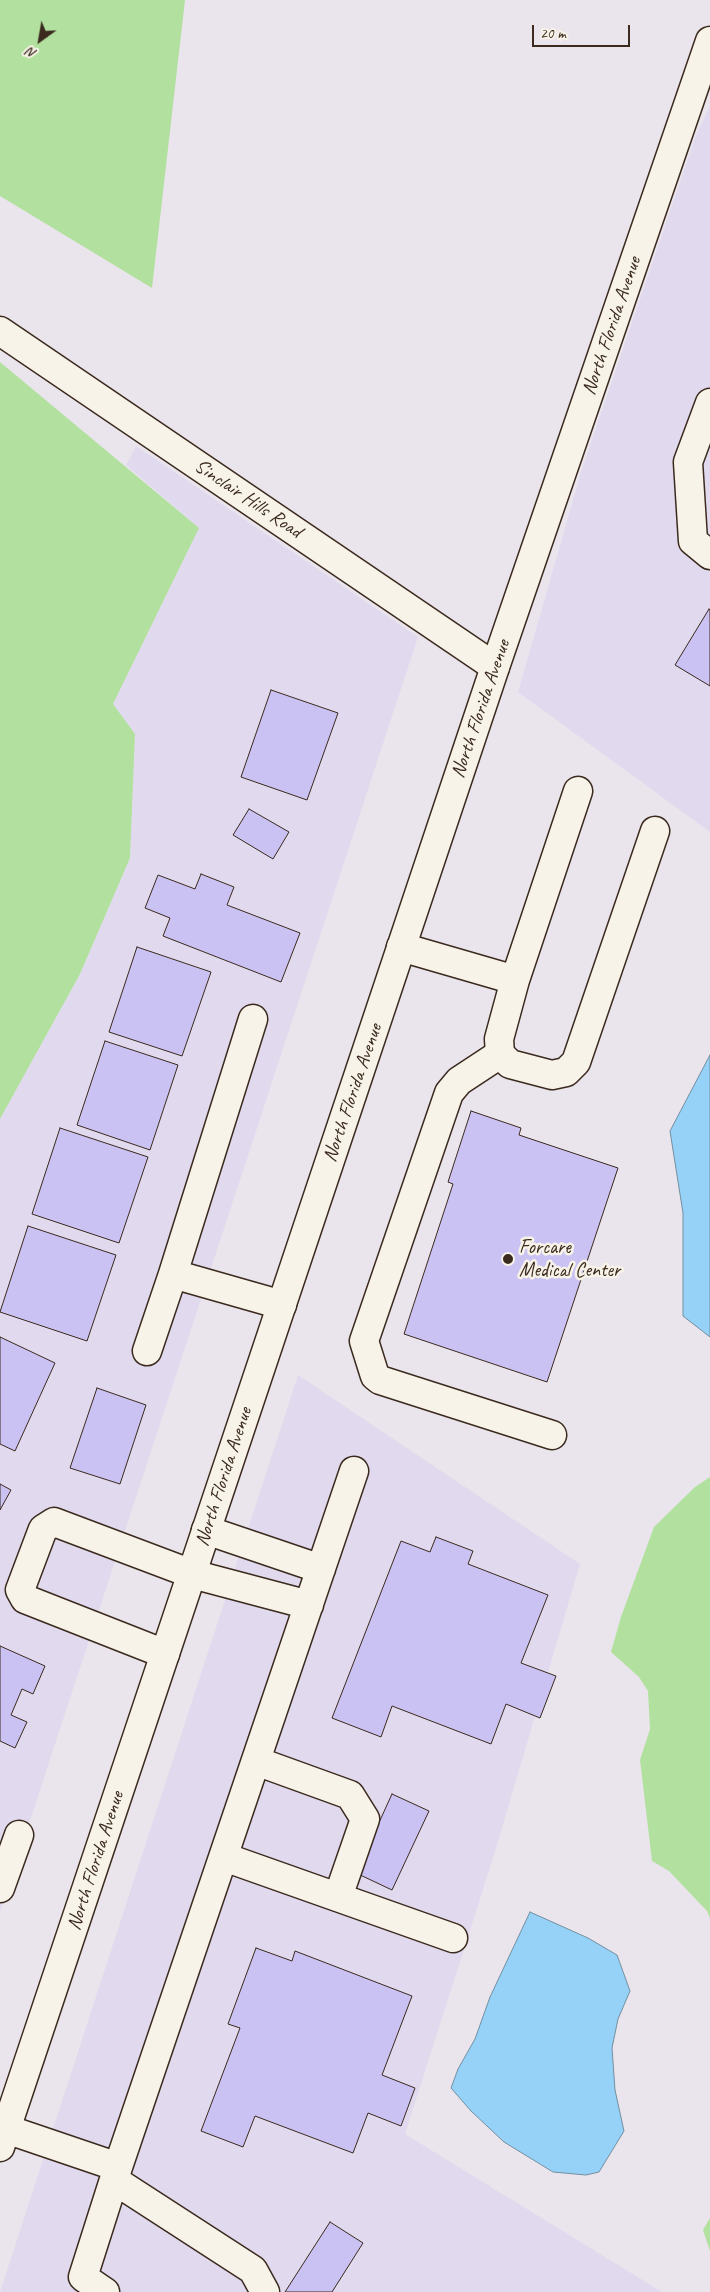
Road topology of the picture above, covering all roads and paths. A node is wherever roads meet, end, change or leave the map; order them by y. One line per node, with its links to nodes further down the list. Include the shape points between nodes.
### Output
1 (710, 41): 2 (main road, North Florida Avenue)
2 (705, 70): 6 (main road, North Florida Avenue)
3 (0, 331): 6 (main road, Sinclair Hills Road)
4 (710, 403): 5 (main road, via 688,462 693,541)
5 (710, 555)
6 (495, 667): 9 (main road, North Florida Avenue)
7 (578, 791): 10 (main road)
8 (655, 831): 12 (main road, via 576,1062 566,1072 552,1076 510,1064)
9 (401, 947): 10 (main road); 14 (main road, North Florida Avenue)
10 (515, 980): 12 (main road, via 499,1039)
11 (253, 1019): 13 (main road)
12 (500, 1054): 16 (main road, via 459,1081 449,1093 364,1341 375,1376 380,1380)
13 (173, 1274): 14 (main road); 15 (main road)
14 (282, 1305): 18 (main road, North Florida Avenue)
15 (147, 1351)
16 (552, 1435)
17 (354, 1471): 19 (main road)
18 (206, 1530): 19 (main road); 20 (main road, North Florida Avenue)
19 (322, 1569): 21 (main road)
20 (192, 1574): 21 (main road); 22 (main road, North Florida Avenue); 22 (main road, via 54,1522 43,1530 20,1590 25,1599)
21 (309, 1605): 23 (main road)
22 (165, 1654): 29 (main road, North Florida Avenue)
23 (256, 1762): 25 (main road); 27 (main road, via 350,1795 365,1819)
24 (19, 1834): 26 (main road)
25 (224, 1856): 27 (main road); 30 (main road)
26 (0, 1888)
27 (338, 1898): 28 (main road)
28 (453, 1938)
29 (3, 2138): 30 (main road)
30 (116, 2174): 31 (main road, via 83,2277); 32 (main road, via 253,2270)
31 (106, 2292)
32 (265, 2292)

